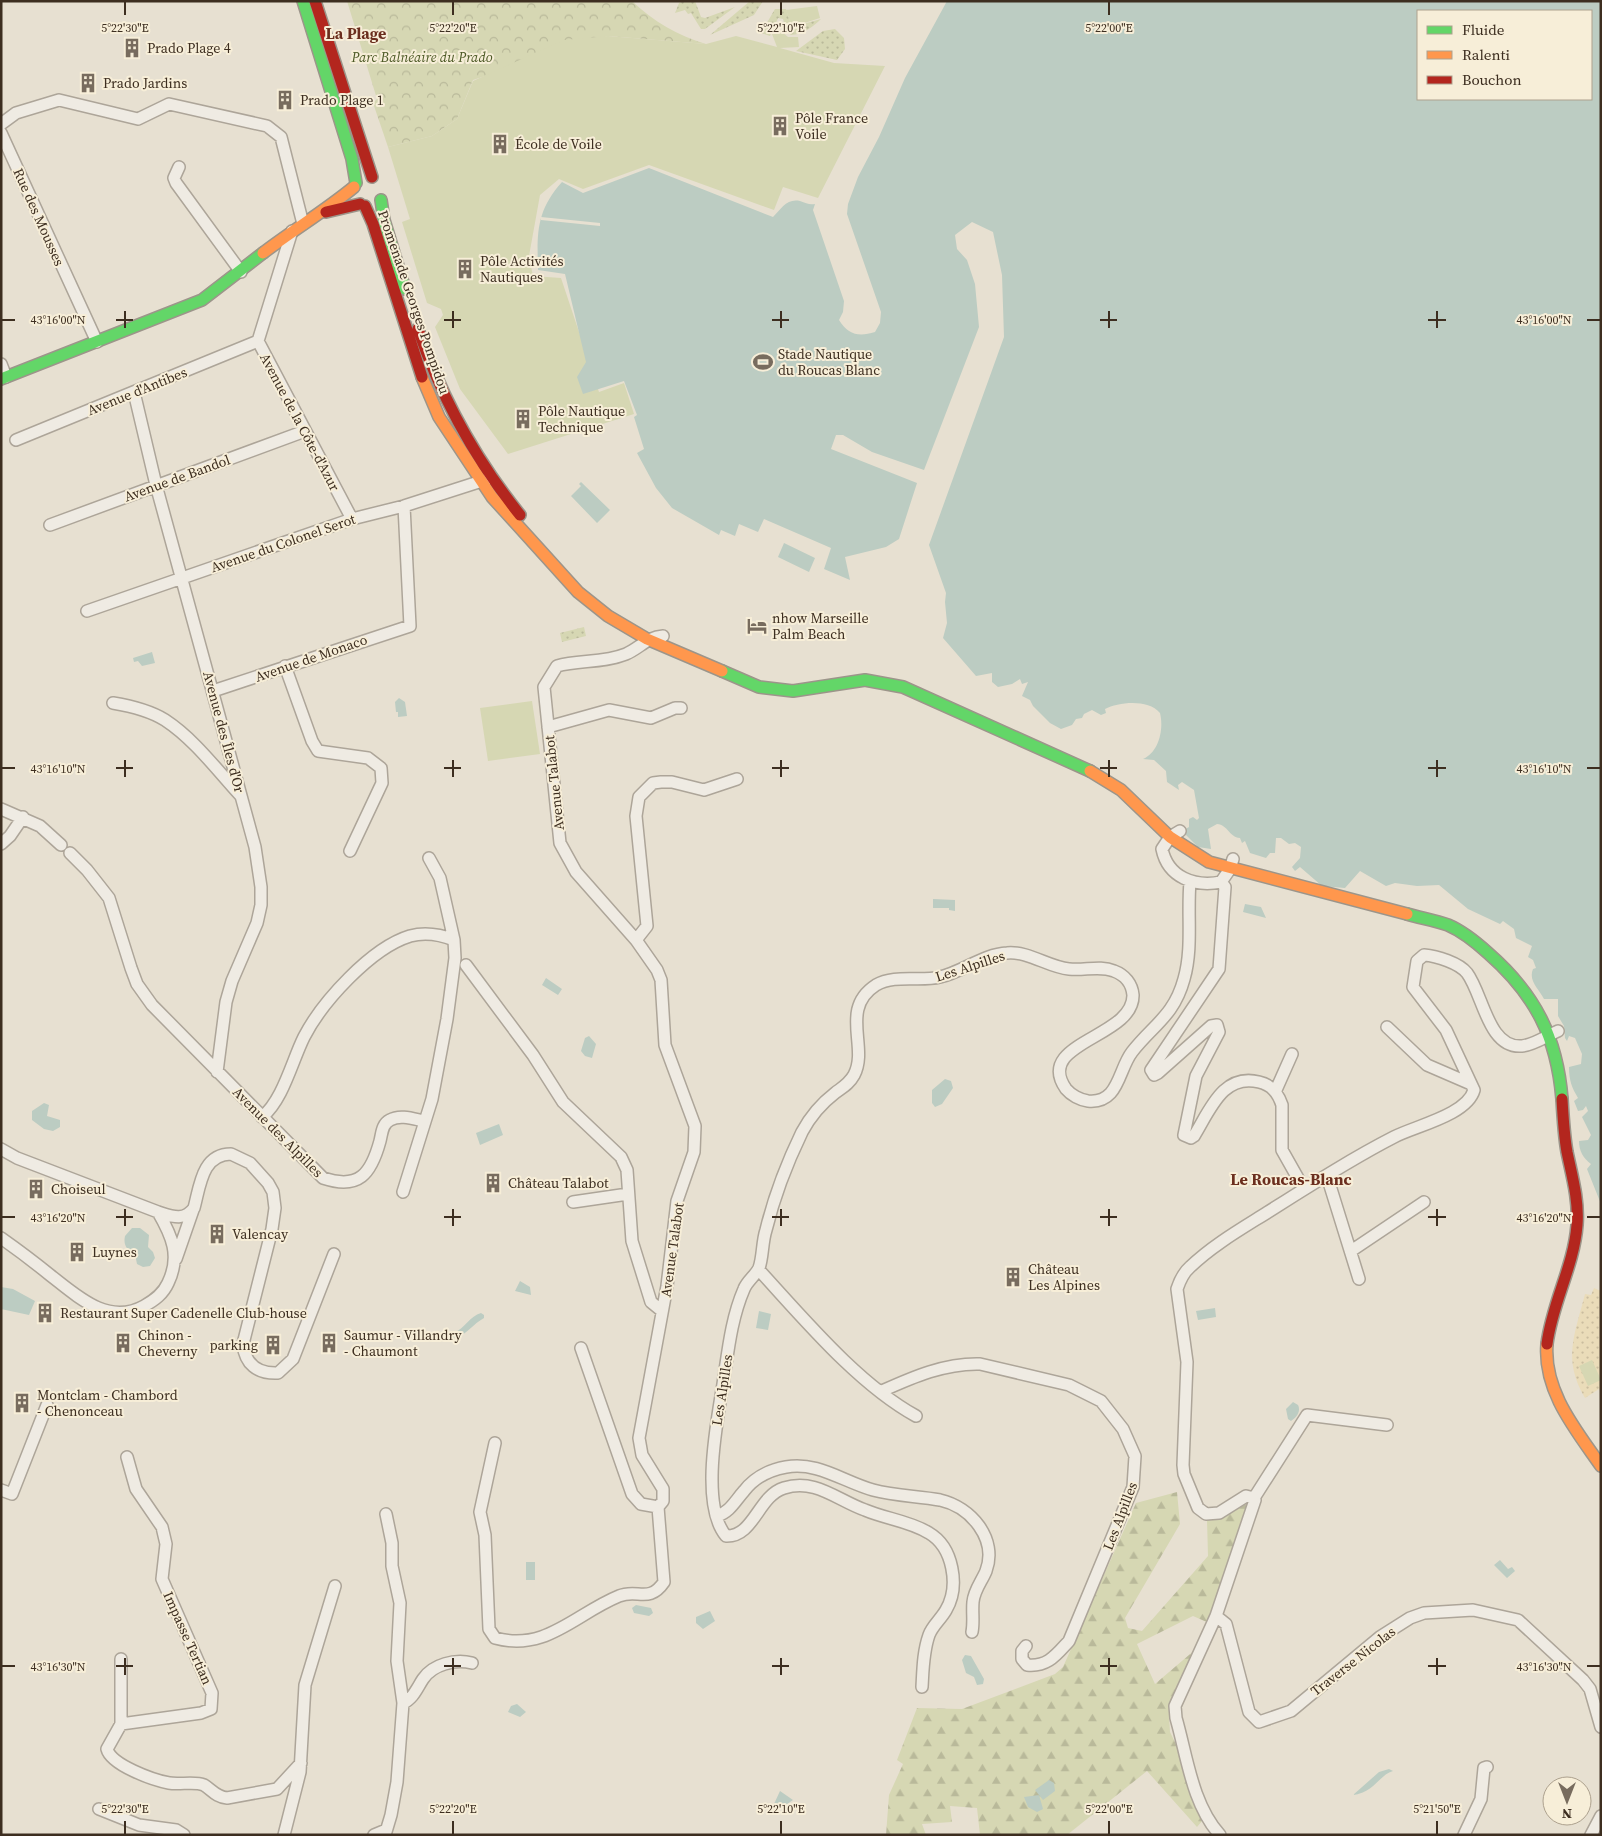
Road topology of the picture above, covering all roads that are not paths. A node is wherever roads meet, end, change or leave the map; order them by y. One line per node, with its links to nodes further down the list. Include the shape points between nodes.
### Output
1 (303, 1): 7 (main road, Promenade Georges Pompidou, via 353,162)
2 (315, 1): 6 (main road)
3 (1, 124): 11 (street, via 16,114 59,100 138,118 169,104 267,126 280,137)
4 (1, 134): 17 (street, Rue des Mousses, via 83,309)
5 (180, 168): 15 (street, via 174,178 176,183)
6 (372, 177): 7 (main road, via 363,177); 8 (main road)
7 (355, 185): 9 (main road, Promenade Georges Pompidou, via 354,197); 10 (main road)
8 (382, 191): 9 (main road, Promenade Georges Pompidou, via 372,206); 23 (main road, Promenade Georges Pompidou, via 386,225 429,363 449,405)
9 (363, 205): 10 (main road); 24 (main road, Promenade Georges Pompidou, via 373,224 426,391)
10 (324, 212): 11 (main road)
11 (303, 224): 12 (main road)
12 (292, 231): 13 (main road); 14 (street, Avenue de la Côte-d'Azur)
13 (267, 250): 14 (street); 15 (main road)
14 (279, 268): 16 (street, Avenue de la Côte-d'Azur)
15 (241, 272): 17 (main road, via 190,306)
16 (258, 341): 20 (street, Avenue d'Antibes); 21 (street, Avenue de la Côte-d'Azur)
17 (94, 343): 19 (main road)
18 (1, 364): 19 (street)
19 (4, 378)
20 (134, 392): 22 (street, Avenue d'Antibes); 25 (street, Avenue des Îles d'Or)
21 (304, 431): 25 (street, Avenue de Bandol); 27 (street, Avenue de la Côte-d'Azur)
22 (16, 440)
23 (492, 477): 24 (street, Avenue du Colonel Serot); 31 (main road, Promenade Georges Pompidou, via 526,522 592,591 626,616)
24 (482, 483): 26 (street, Avenue du Colonel Serot); 32 (main road, Promenade Georges Pompidou, via 578,592 608,616)
25 (156, 485): 28 (street, Avenue de Bandol); 29 (street, Avenue des Îles d'Or)
26 (404, 506): 27 (street, Avenue du Colonel Serot); 33 (street, Avenue de Monaco, via 410,626)
27 (352, 519): 29 (street, Avenue du Colonel Serot)
28 (50, 525)
29 (182, 578): 30 (street, Avenue du Colonel Serot); 34 (street, Avenue des Îles d'Or)
30 (87, 611)
31 (663, 636): 32 (street); 42 (main road, Promenade Georges Pompidou, via 745,671 775,680 793,682 864,672 906,678 1106,770 1128,784)
32 (648, 639): 37 (street, Avenue Talabot, via 627,654 609,660 557,666 544,687); 42 (main road, Promenade Georges Pompidou, via 774,690 793,691 865,680 903,687 1079,765)
33 (285, 666): 34 (street, Avenue de Monaco); 45 (street, via 318,751 368,758 381,768 382,784)
34 (213, 691): 39 (street, Avenue des Îles d'Or)
35 (113, 703): 39 (street, via 139,708 165,720)
36 (681, 708): 37 (street, via 651,718 609,710)
37 (548, 727): 52 (street, Avenue Talabot, via 560,843 576,872)
38 (737, 779): 52 (street, via 704,790 661,782 653,784 639,797 636,816 647,926)
39 (241, 796): 57 (street, Avenue des Îles d'Or, via 255,847 261,904 257,923 226,1002)
40 (1, 809): 41 (street)
41 (23, 817): 43 (street); 44 (street, via 40,826)
42 (1176, 832): 48 (main road); 48 (main road, via 1209,862); 49 (street, via 1162,849 1164,858 1180,877)
43 (1, 844)
44 (61, 845)
45 (350, 851)
46 (70, 853): 57 (street, Avenue des Alpilles, via 109,898 137,984 152,1005)
47 (429, 858): 51 (street, via 440,878)
48 (1231, 864): 50 (street); 55 (main road, via 1431,919 1456,929 1492,955)
49 (1190, 882): 50 (street); 75 (street, Les Alpilles, via 1188,963 1183,984 1161,1022 1132,1052 1118,1082 1105,1098 1083,1101 1073,1096 1061,1078 1061,1068 1070,1050 1118,1023 1130,1009 1131,987 1117,972 1106,968 1070,970 1022,954 1002,953 945,976 887,981 872,988 863,998 857,1015 857,1068 853,1078 823,1104 802,1132 772,1204)
50 (1221, 882): 59 (street, via 1225,887 1219,970 1150,1070 1158,1073 1211,1026 1219,1027 1196,1076 1184,1131 1187,1138 1194,1136 1230,1084 1248,1079 1266,1083)
51 (454, 940): 60 (street, via 439,934 410,936 365,965 334,995 312,1024 274,1104); 61 (street, via 455,958 447,1019 432,1099)
52 (636, 940): 78 (street, Avenue Talabot, via 661,980 665,1045 695,1126 694,1152 678,1201)
53 (466, 965): 66 (street, Avenue Talabot, via 563,1102 621,1158 627,1170)
54 (1387, 1027): 58 (street, via 1427,1065)
55 (1554, 1033): 58 (street, via 1526,1045 1509,1044 1495,1032 1467,973 1435,956 1424,955 1417,961 1413,987 1446,1030); 86 (main road, via 1568,1068 1573,1131 1586,1214 1582,1251 1556,1336 1556,1367 1566,1397); 88 (main road, via 1578,1216 1575,1238 1548,1330 1548,1367 1559,1402)
56 (1292, 1054): 59 (street)
57 (218, 1072): 60 (street, Avenue des Alpilles)
58 (1471, 1084): 63 (street, via 1472,1096 1450,1114 1397,1135)
59 (1276, 1090): 64 (street, via 1282,1105 1282,1150)
60 (262, 1117): 61 (street, Avenue des Alpilles, via 323,1178 338,1183 354,1181 370,1170 383,1128 390,1120 404,1117)
61 (424, 1121): 65 (street)
62 (1, 1149): 70 (street)
63 (1327, 1176): 64 (street); 72 (street)
64 (1304, 1189): 90 (street, via 1219,1244 1190,1267 1180,1278 1177,1289 1187,1362 1184,1474 1198,1508 1206,1514 1218,1513 1246,1496)
65 (402, 1192)
66 (628, 1194): 67 (street); 77 (street, Avenue Talabot, via 632,1242)
67 (573, 1202)
68 (1424, 1202): 72 (street)
69 (194, 1208): 70 (street, via 190,1214 181,1217); 73 (street, via 204,1168 225,1154 237,1155 250,1163 273,1192 276,1208 272,1229 243,1344 246,1360 252,1367 265,1372 278,1373 293,1359); 74 (street)
70 (158, 1212): 74 (street, via 169,1231)
71 (1, 1238): 74 (street, via 84,1302 112,1313 139,1310 156,1300 165,1289)
72 (1351, 1251): 76 (street)
73 (334, 1254)
74 (175, 1262)
75 (758, 1270): 81 (street, via 816,1332); 93 (street, Les Alpilles, via 745,1286 733,1322 713,1451)
76 (1359, 1279)
77 (647, 1285): 78 (street, via 658,1291); 79 (street, Avenue Talabot, via 651,1302)
78 (667, 1286): 79 (street, Avenue Talabot)
79 (662, 1311): 91 (street, via 639,1438 642,1455 663,1489 663,1501)
80 (581, 1348): 91 (street, via 632,1494 641,1504)
81 (882, 1391): 83 (street, via 894,1404); 97 (street, Les Alpilles, via 937,1369 980,1364 1084,1391 1101,1400 1123,1429 1135,1456 1133,1487 1069,1640 1044,1665 1027,1665 1022,1659)
82 (47, 1405): 89 (street, via 12,1494)
83 (916, 1416)
84 (1387, 1425): 90 (street, via 1307,1415)
85 (494, 1443): 91 (street, via 480,1512 485,1535 488,1629 494,1638 508,1641 548,1636 620,1595 650,1595 658,1590 664,1582)
86 (1601, 1449)
87 (126, 1457): 102 (street, Impasse Tertian, via 136,1489 162,1527 166,1544 162,1579 212,1693 212,1702 210,1709 201,1713)
88 (1601, 1466)
89 (1, 1490)
90 (1254, 1498): 95 (street)
91 (658, 1507)
92 (386, 1514): 101 (street, via 400,1603 397,1661)
93 (717, 1516): 96 (street, via 731,1508 756,1479 769,1472 799,1466 830,1472 880,1492 952,1504 980,1526 988,1547 986,1573 973,1601); 100 (street, Les Alpilles, via 726,1536 735,1537 743,1532 767,1498 781,1488 814,1486 860,1508 915,1526 943,1543 952,1571 952,1595 924,1649)
94 (334, 1586): 104 (street, via 305,1685)
95 (1216, 1616): 103 (street, Traverse Nicolas, via 1226,1624 1249,1712 1259,1722 1291,1711 1380,1637 1410,1618 1424,1613 1473,1610 1524,1623 1590,1689); 112 (street, via 1175,1706 1198,1797 1206,1817)
96 (972, 1632)
97 (1026, 1646)
98 (120, 1659): 102 (street)
99 (472, 1663): 101 (street, via 438,1666 426,1675)
100 (922, 1687)
101 (403, 1703): 108 (street, via 397,1782)
102 (120, 1724): 104 (street, via 107,1749 113,1760 170,1783 202,1784 219,1797 277,1789)
103 (1601, 1727)
104 (300, 1763): 110 (street)
105 (1487, 1767): 113 (street, via 1484,1768 1481,1799)
106 (99, 1809): 109 (street, via 139,1825 176,1830)
107 (1601, 1816): 114 (street)
108 (386, 1832): 111 (street)
109 (184, 1835)
110 (284, 1835)
111 (374, 1835)
112 (1220, 1835)
113 (1464, 1835)
114 (1591, 1835)

